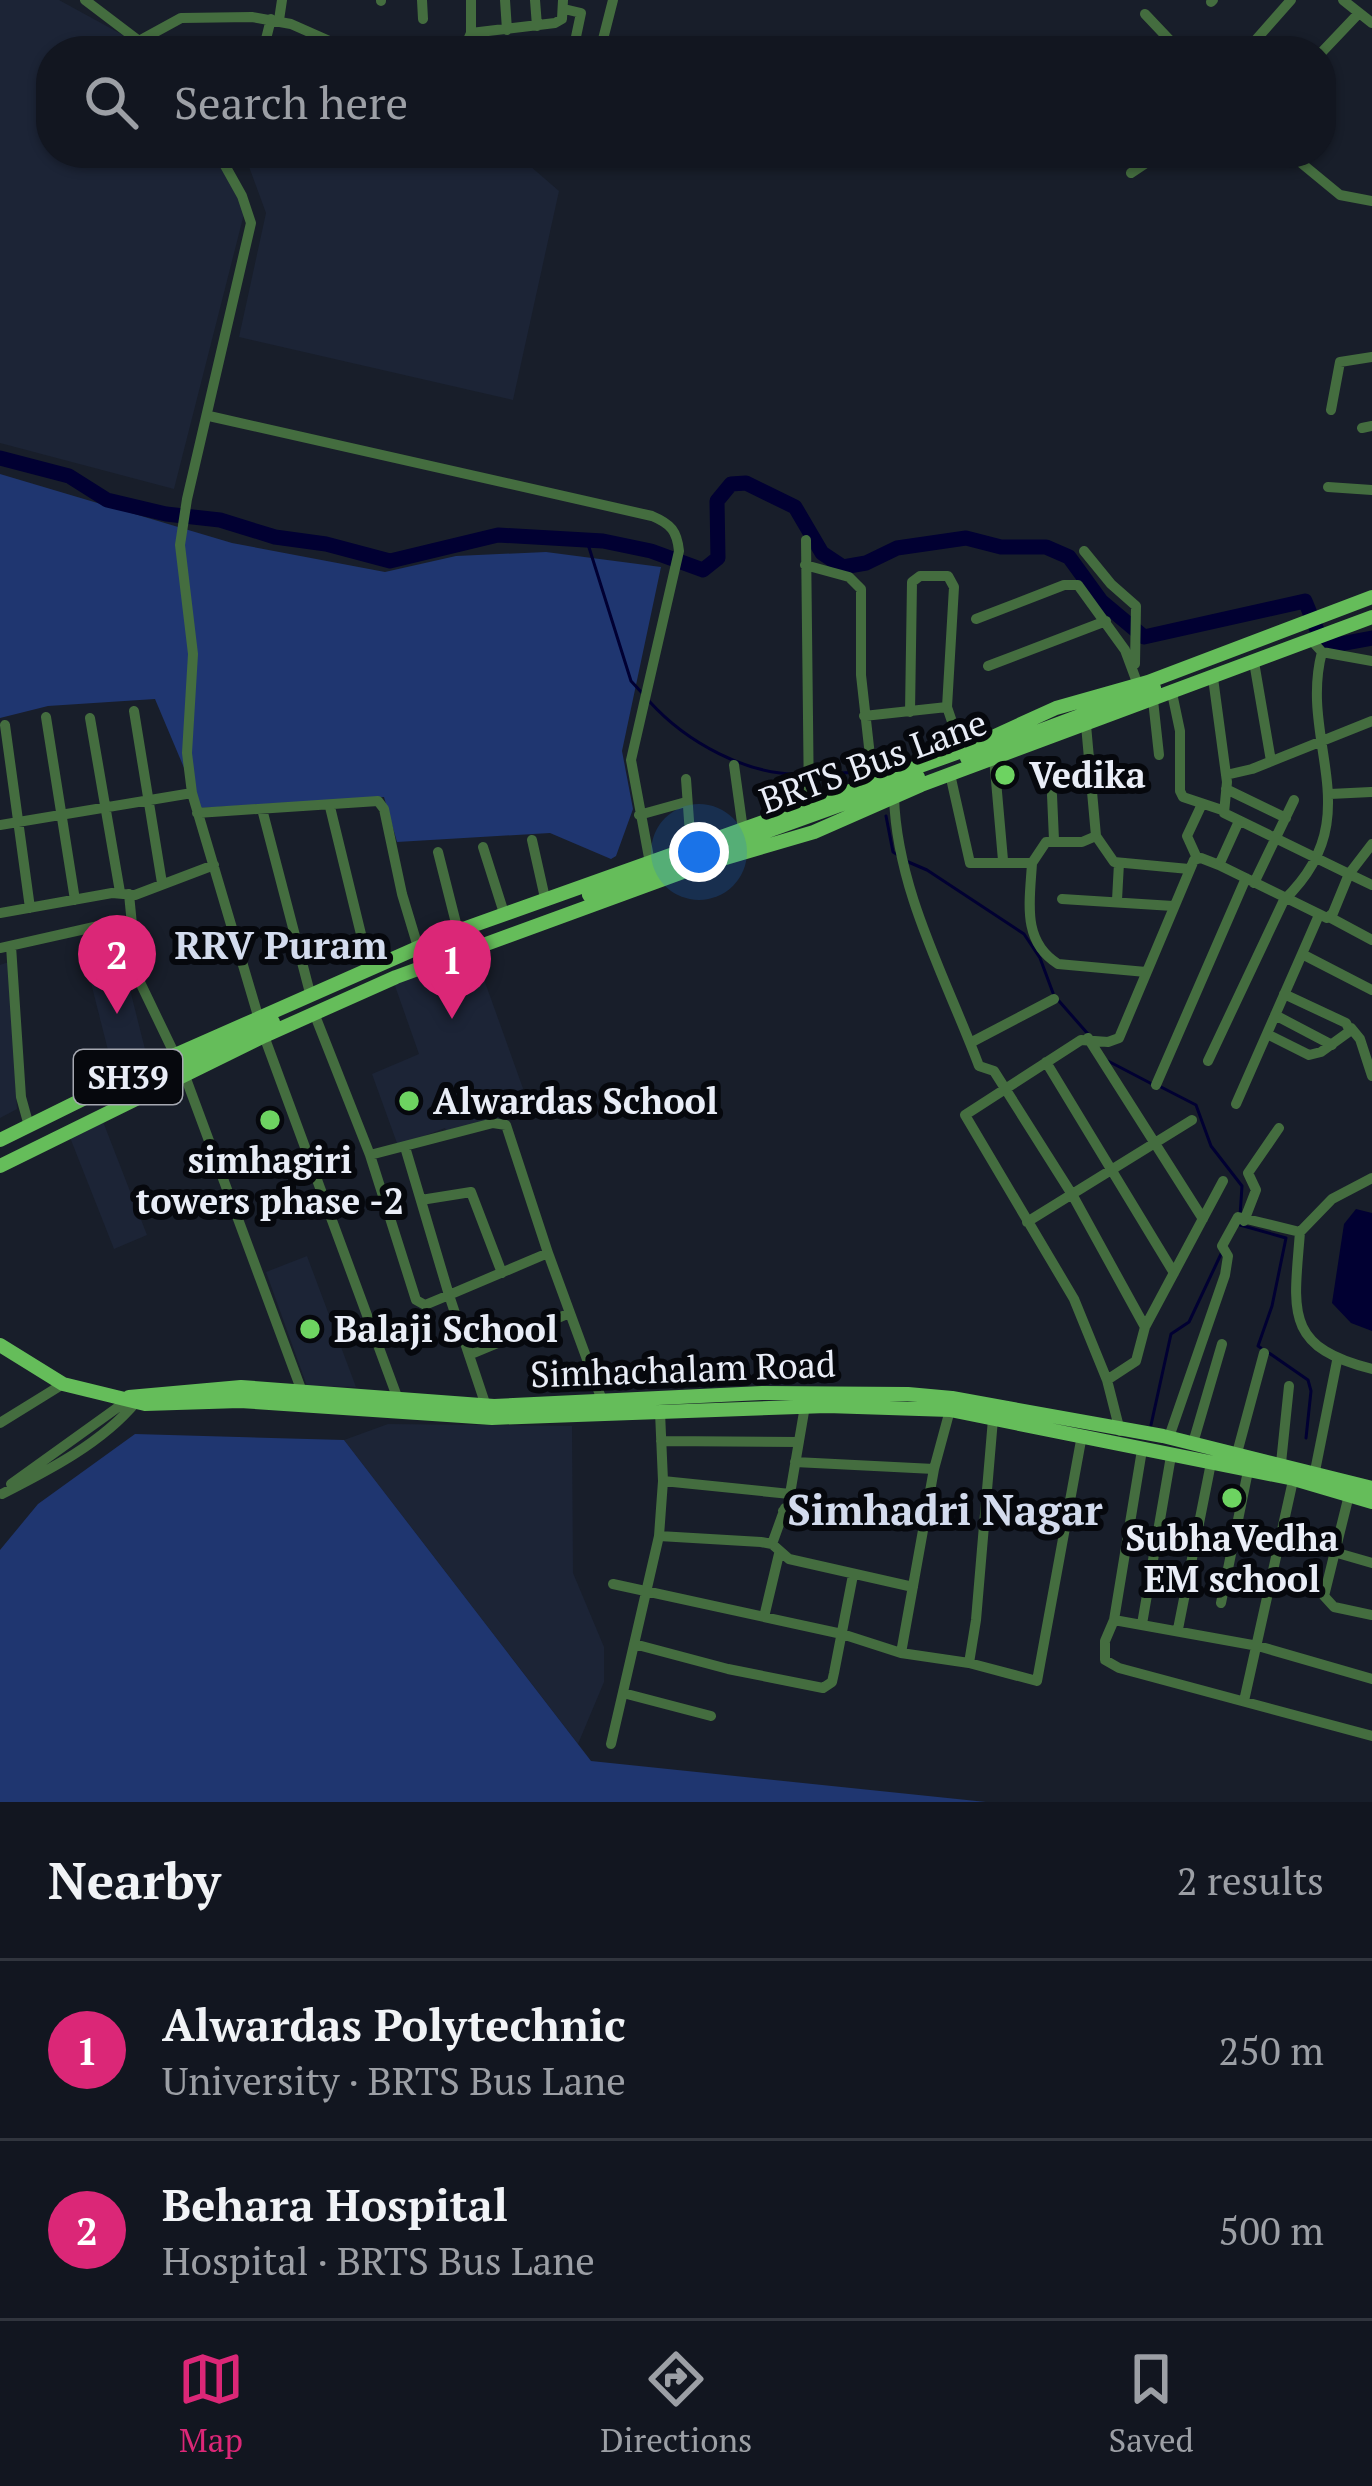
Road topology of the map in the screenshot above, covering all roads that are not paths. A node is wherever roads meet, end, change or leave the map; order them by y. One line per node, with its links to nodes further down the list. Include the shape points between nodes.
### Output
1 (85, 0): 21 (street)
2 (230, 0): 14 (street)
3 (281, 0): 16 (street)
4 (422, 0): 15 (street)
5 (471, 0): 20 (street)
6 (505, 0): 19 (street)
7 (535, 0): 18 (street)
8 (613, 0): 27 (street)
9 (1291, 0): 29 (street)
10 (1342, 0): 12 (street)
11 (563, 4): 18 (street, via 555,23); 26 (street, via 581,13)
12 (1359, 13): 17 (street); 30 (street)
13 (1145, 14): 28 (street)
14 (226, 17): 16 (street); 22 (street, via 181,18)
15 (423, 19)
16 (275, 20): 23 (street); 24 (street)
17 (1372, 22)
18 (537, 26): 19 (street)
19 (507, 29): 20 (street)
20 (470, 33): 25 (street)
21 (130, 36)
22 (156, 36)
23 (269, 36)
24 (315, 36)
25 (469, 36)
26 (576, 36)
27 (604, 36)
28 (1166, 36)
29 (1259, 36)
30 (1336, 37)
31 (226, 168): 38 (street, via 251,223)
32 (1138, 168): 34 (street)
33 (1307, 168): 35 (street, via 1340,195)
34 (1131, 173)
35 (1372, 201)
36 (1372, 357): 37 (street, via 1340,362)
37 (1331, 410)
38 (208, 416): 79 (street, via 180,545 193,655); 94 (street, via 665,522 680,551 631,760)
39 (1328, 487): 40 (street)
40 (1372, 490)
41 (806, 540): 43 (street)
42 (1084, 550): 55 (street, via 1137,608)
43 (805, 565): 61 (street, via 849,577 861,589); 87 (street)
44 (1372, 597): 46 (main road, SH39)
45 (1372, 606): 46 (main road)
46 (1346, 617): 47 (main road, SH39); 50 (main road, SH39)
47 (1372, 617)
48 (976, 620): 49 (street, via 1072,583)
49 (1106, 620): 53 (street); 55 (street)
50 (1312, 637): 51 (main road, SH39); 52 (street); 55 (main road, SH39); 67 (street); 146 (main road, BRTS Bus Lane, via 404,964)
51 (1254, 662): 54 (main road, SH39); 71 (street)
52 (1372, 662)
53 (988, 666)
54 (1214, 678): 56 (main road, SH39); 74 (street)
55 (1136, 680): 68 (main road, SH39)
56 (1172, 693): 57 (main road, SH39); 86 (street, via 1180,791)
57 (1153, 700): 65 (main road, SH39); 69 (street)
58 (947, 707): 60 (street); 60 (street, via 954,582 920,576 912,582); 68 (street)
59 (134, 712): 83 (street)
60 (910, 712): 61 (street)
61 (864, 716): 76 (street)
62 (46, 717): 93 (street)
63 (90, 718): 88 (street)
64 (1372, 721): 67 (street)
65 (1086, 724): 70 (main road, SH39); 100 (street)
66 (5, 725): 97 (street)
67 (1324, 740): 71 (street); 80 (street)
68 (962, 751): 76 (main road, SH39)
69 (1159, 755)
70 (994, 758): 73 (main road, SH39); 109 (street)
71 (1271, 761): 74 (street)
72 (734, 765): 99 (street)
73 (950, 774): 82 (main road, SH39); 109 (street, via 970,863)
74 (1226, 775): 77 (street)
75 (686, 778): 85 (street)
76 (873, 783): 87 (main road, SH39)
77 (1226, 789): 91 (street); 95 (street)
78 (1371, 792): 80 (street)
79 (192, 793): 83 (street); 92 (street)
80 (1330, 794): 108 (street)
81 (1052, 795): 103 (street)
82 (894, 796): 144 (main road, SH39, via 814,832 496,938); 150 (street, via 899,855)
83 (148, 800): 88 (street); 118 (street)
84 (1294, 800): 95 (street)
85 (686, 802): 94 (street); 106 (street)
86 (1202, 804): 91 (street); 113 (street, via 1187,836)
87 (809, 806): 99 (main road, SH39)
88 (104, 807): 93 (street); 120 (street)
89 (330, 807): 90 (street); 136 (street, via 382,804); 138 (street)
90 (262, 809): 92 (street); 141 (street)
91 (1222, 810): 96 (street)
92 (197, 813): 114 (street)
93 (60, 815): 97 (street); 123 (street)
94 (639, 815): 110 (street)
95 (1286, 818): 101 (street)
96 (1239, 821): 101 (street); 115 (street)
97 (18, 822): 98 (street); 127 (street)
98 (0, 825)
99 (742, 830): 106 (main road, SH39)
100 (1096, 836): 103 (street); 112 (street)
101 (1277, 839): 108 (street); 117 (street)
102 (532, 840): 121 (street)
103 (1054, 840): 111 (street)
104 (1372, 844): 116 (street)
105 (483, 847): 129 (street)
106 (691, 848): 110 (main road, SH39)
107 (438, 852): 133 (street)
108 (1314, 856): 116 (street); 125 (street)
109 (1003, 860): 111 (street)
110 (650, 863): 121 (main road, SH39)
111 (1032, 863): 139 (street, via 1030,926 1047,957)
112 (1119, 863): 113 (street); 124 (street)
113 (1193, 864): 115 (street); 126 (street)
114 (214, 865): 118 (street); 146 (street)
115 (1219, 865): 117 (street)
116 (1349, 874): 119 (street); 130 (street)
117 (1250, 881): 125 (street); 157 (street)
118 (162, 883): 120 (street)
119 (1372, 885)
120 (124, 893): 123 (street); 152 (street, via 137,976)
121 (545, 898): 129 (main road, SH39)
122 (1062, 899): 126 (street)
123 (75, 900): 127 (street)
124 (1117, 900)
125 (1284, 900): 130 (street); 153 (street)
126 (1173, 906): 139 (street)
127 (30, 908): 128 (street)
128 (0, 913)
129 (504, 913): 133 (main road, SH39)
130 (1325, 917): 134 (street); 137 (street)
131 (1372, 922): 134 (street)
132 (103, 925): 135 (street)
133 (458, 931): 136 (main road, SH39)
134 (1368, 938)
135 (5, 947): 161 (street)
136 (418, 947): 138 (main road, SH39)
137 (1302, 954): 140 (street); 142 (street)
138 (369, 967): 141 (main road, SH39)
139 (1146, 972): 149 (street, via 1118,1038)
140 (1372, 990)
141 (310, 993): 146 (main road, SH39)
142 (1284, 994): 145 (street); 147 (street)
143 (1054, 999): 150 (street)
144 (314, 1013): 146 (main road, SH39); 166 (street)
145 (1275, 1015): 148 (street); 151 (street)
146 (262, 1027): 152 (main road, SH39); 155 (main road, SH39); 164 (main road, BRTS Bus Lane); 194 (street)
147 (1351, 1028): 151 (street); 156 (street)
148 (1267, 1034): 151 (street, via 1309,1055); 159 (street)
149 (1091, 1039): 154 (street); 163 (street)
150 (970, 1043): 158 (street, via 979,1066 994,1070)
151 (1332, 1045)
152 (175, 1055): 161 (main road, SH39)
153 (1208, 1061)
154 (1046, 1062): 158 (street); 168 (street)
155 (185, 1076): 167 (main road, SH39); 192 (street)
156 (1372, 1076)
157 (1156, 1085)
158 (1003, 1088): 171 (street); 175 (street, via 969,1109 966,1120)
159 (1236, 1104)
160 (1192, 1120): 163 (street)
161 (29, 1126): 164 (main road, SH39)
162 (1279, 1128): 174 (street, via 1248,1173 1255,1199)
163 (1152, 1142): 168 (street); 173 (street)
164 (0, 1144)
165 (405, 1147): 166 (street); 172 (street); 177 (street, via 506,1125)
166 (370, 1155): 180 (street, via 416,1300 425,1305)
167 (0, 1166)
168 (1112, 1166): 171 (street); 179 (street)
169 (1372, 1178): 176 (street, via 1332,1199)
170 (1222, 1181): 173 (street)
171 (1073, 1196): 175 (street); 182 (street)
172 (421, 1200): 178 (street, via 475,1195); 180 (street)
173 (1202, 1219): 179 (street)
174 (1241, 1219): 176 (street); 204 (street, via 1227,1234 1225,1275)
175 (1027, 1222): 189 (street, via 1074,1299)
176 (1300, 1232): 187 (street, via 1302,1328)
177 (548, 1253): 178 (street); 181 (street)
178 (502, 1273): 180 (street)
179 (1174, 1273): 182 (street)
180 (449, 1295): 186 (street)
181 (570, 1313): 186 (street); 195 (street)
182 (1144, 1327): 189 (street, via 1136,1360)
183 (1222, 1344): 207 (street)
184 (0, 1346): 190 (main road, Simhachalam Road)
185 (1264, 1353): 209 (street)
186 (469, 1354): 199 (street)
187 (1337, 1361): 188 (street); 216 (street)
188 (1372, 1369)
189 (1107, 1380): 203 (street)
190 (63, 1384): 193 (main road, Simhachalam Road); 201 (street)
191 (1289, 1386): 214 (street)
192 (303, 1399): 193 (main road, Simhachalam Road, via 241,1388); 194 (main road, Simhachalam Road); 199 (main road)
193 (127, 1400): 219 (street, via 108,1430)
194 (399, 1402): 199 (main road, Simhachalam Road)
195 (603, 1403): 197 (main road, Simhachalam Road); 199 (main road, Simhachalam Road)
196 (951, 1404): 197 (main road, Simhachalam Road, via 762,1393); 198 (main road); 200 (main road); 203 (main road, Simhachalam Road); 213 (street)
197 (659, 1405): 198 (main road); 199 (main road); 205 (street)
198 (805, 1406): 206 (street)
199 (491, 1410)
200 (993, 1419): 202 (main road); 243 (street)
201 (0, 1423)
202 (1082, 1435): 203 (main road); 243 (street, via 1037,1681)
203 (1120, 1436): 204 (main road, Simhachalam Road); 208 (main road)
204 (1169, 1438): 207 (main road, Simhachalam Road)
205 (661, 1441): 206 (street); 217 (street)
206 (798, 1442): 211 (street)
207 (1193, 1443): 209 (main road, Simhachalam Road)
208 (1142, 1450): 210 (main road); 236 (street)
209 (1237, 1453): 214 (main road, Simhachalam Road)
210 (1171, 1456): 212 (main road); 237 (street)
211 (795, 1462): 213 (street); 220 (street)
212 (1211, 1463): 215 (main road); 238 (street)
213 (934, 1469): 231 (street)
214 (1290, 1469): 215 (main road); 216 (main road, Simhachalam Road); 221 (main road); 241 (street)
215 (1248, 1471): 233 (street)
216 (1315, 1472): 218 (main road, Simhachalam Road)
217 (662, 1481): 220 (street); 225 (street)
218 (1372, 1488)
219 (1, 1494)
220 (790, 1494): 223 (street)
221 (1349, 1495): 222 (main road); 227 (street)
222 (1372, 1502)
223 (783, 1511): 224 (street); 226 (street)
224 (885, 1526)
225 (659, 1535): 226 (street); 232 (street)
226 (776, 1549): 229 (street); 235 (street)
227 (1334, 1552): 228 (street); 234 (street, via 1325,1600)
228 (1372, 1563)
229 (853, 1575): 231 (street); 239 (street)
230 (613, 1584): 232 (street)
231 (913, 1587): 242 (street)
232 (646, 1590): 235 (street); 240 (street)
233 (1221, 1603)
234 (1372, 1615)
235 (764, 1617): 239 (street)
236 (1114, 1620): 237 (street); 246 (street, via 1103,1654 1109,1664)
237 (1142, 1624): 238 (street)
238 (1178, 1629): 241 (street)
239 (842, 1634): 240 (street, via 832,1682 823,1688); 242 (street)
240 (634, 1643): 245 (street)
241 (1258, 1646): 244 (street); 246 (street)
242 (901, 1653): 243 (street)
243 (969, 1663)
244 (1372, 1679)
245 (623, 1694): 247 (street); 249 (street)
246 (1244, 1701): 248 (street)
247 (711, 1716)
248 (1372, 1736)
249 (610, 1744)

